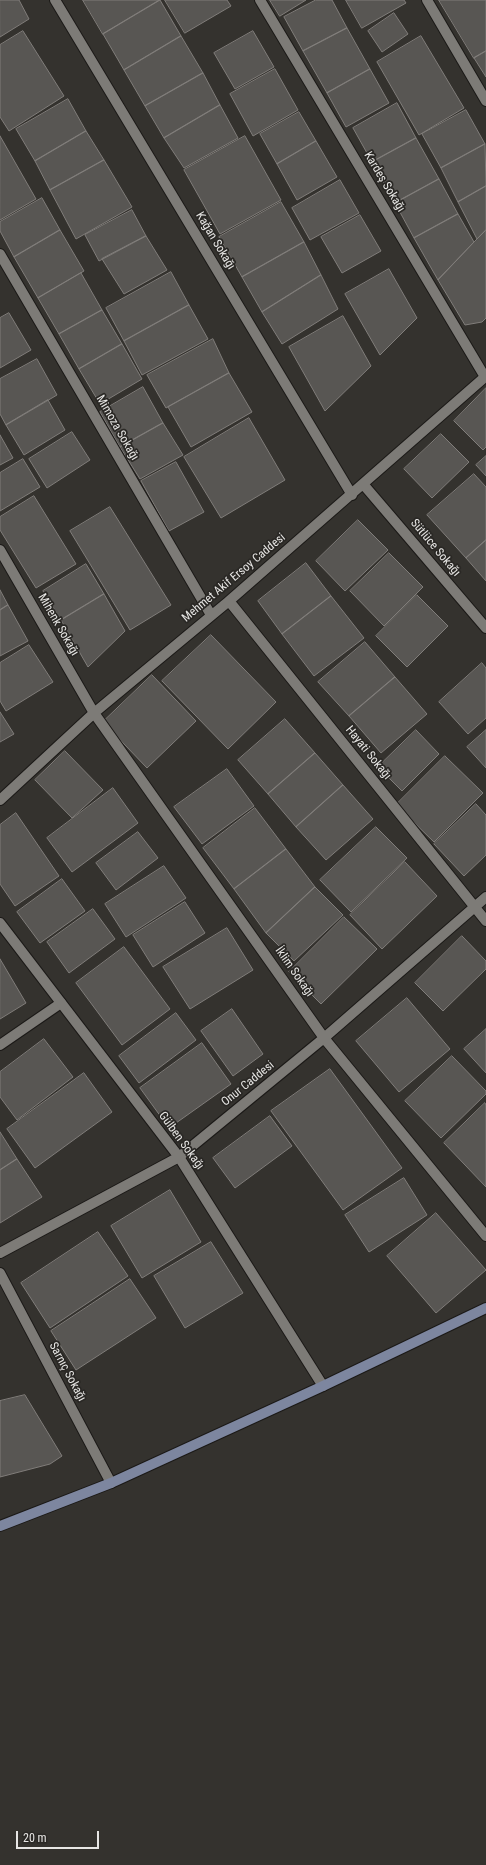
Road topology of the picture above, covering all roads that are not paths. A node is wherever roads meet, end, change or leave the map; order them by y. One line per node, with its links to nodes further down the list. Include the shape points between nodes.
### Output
1 (55, 0): 8 (street, Kağan Sokağı)
2 (260, 0): 6 (street, Kardeş Sokağı)
3 (427, 0): 4 (street)
4 (486, 101)
5 (0, 254): 11 (street, Mimoza Sokağı)
6 (485, 376): 7 (street, Mehmet Akif Ersoy Caddesi)
7 (363, 484): 8 (street, Mehmet Akif Ersoy Caddesi); 12 (street, Sütlüce Sokağı)
8 (352, 495): 10 (street, Mehmet Akif Ersoy Caddesi)
9 (0, 550): 13 (street, Mihenk Sokağı)
10 (229, 601): 11 (street, Mehmet Akif Ersoy Caddesi); 16 (street, Hayati Sokağı)
11 (211, 615): 13 (street, Mehmet Akif Ersoy Caddesi)
12 (486, 628)
13 (94, 713): 14 (street, Mehmet Akif Ersoy Caddesi); 20 (street, İklim Sokağı)
14 (0, 800)
15 (486, 897): 16 (street, Onur Caddesi)
16 (475, 907): 17 (street, Hayati Sokağı); 20 (street, Onur Caddesi)
17 (486, 921)
18 (0, 923): 19 (street, Gülben Sokağı)
19 (61, 1003): 21 (street); 22 (street, Gülben Sokağı)
20 (324, 1038): 22 (street, Onur Caddesi); 23 (street, İklim Sokağı)
21 (0, 1045)
22 (179, 1157): 24 (street, Onur Caddesi); 27 (street, Gülben Sokağı)
23 (486, 1236)
24 (0, 1253)
25 (0, 1273): 28 (street, Sarnıç Sokağı)
26 (486, 1308): 27 (main road)
27 (323, 1386): 28 (main road)
28 (111, 1483): 29 (main road)
29 (0, 1526)

